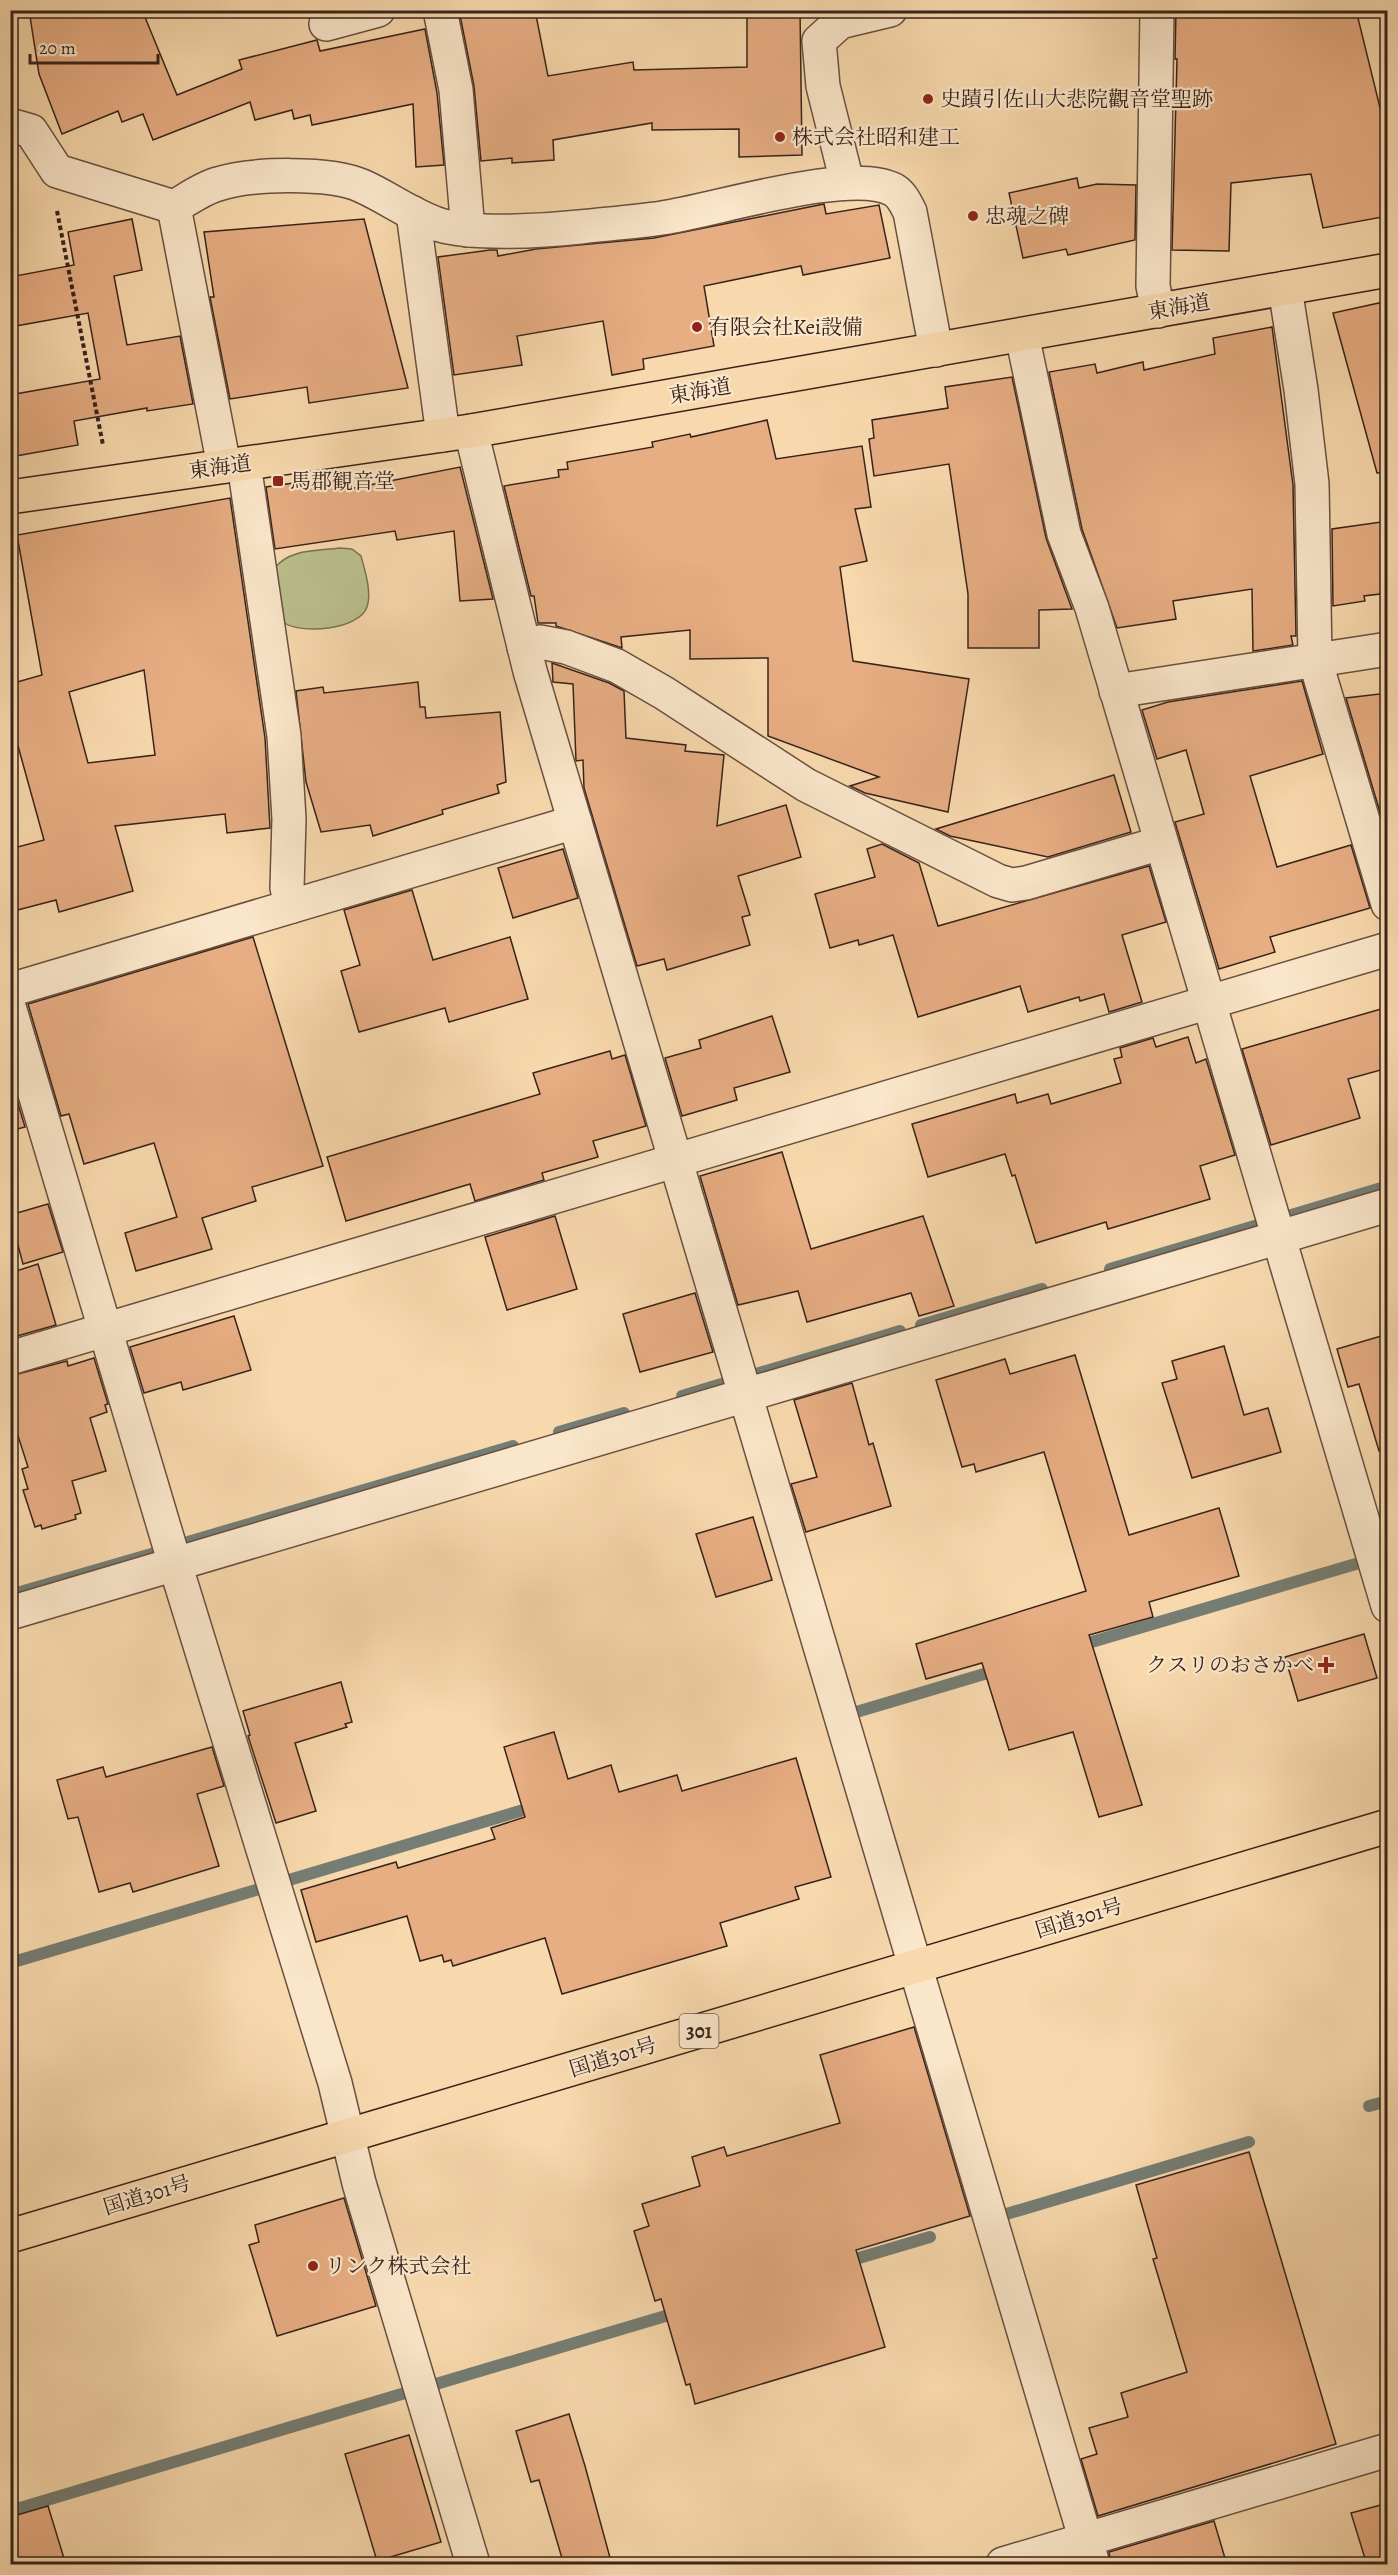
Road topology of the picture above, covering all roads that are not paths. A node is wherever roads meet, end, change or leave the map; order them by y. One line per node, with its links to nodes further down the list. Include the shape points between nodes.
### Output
1 (378, 10): 6 (street)
2 (440, 10): 11 (street, via 456,90)
3 (890, 10): 5 (street)
4 (1157, 10): 14 (street, via 1153,286)
5 (839, 16): 8 (street, via 819,41 823,86)
6 (326, 24)
7 (10, 125): 9 (street, via 31,131 57,171)
8 (847, 182): 11 (street, via 663,218 568,228); 16 (street, via 894,190 904,200)
9 (174, 207): 10 (street, via 218,184 313,176 361,186); 18 (street)
10 (413, 213): 11 (street, via 440,225); 17 (street)
11 (468, 230)
12 (1388, 270): 13 (main road, 東海道)
13 (1285, 288): 14 (main road, 東海道); 22 (street, via 1312,484)
14 (1158, 311): 15 (main road, 東海道)
15 (1022, 335): 16 (main road, 東海道); 23 (street, via 1064,534 1083,581)
16 (936, 350): 17 (main road, 東海道)
17 (457, 433): 18 (main road, 東海道); 20 (street)
18 (234, 465): 19 (main road, 東海道); 27 (street, via 284,736 289,819 287,888)
19 (10, 497)
20 (524, 646): 24 (street); 25 (street, via 540,642 566,647 617,666 806,785 998,881 1026,884)
21 (1388, 649): 22 (street)
22 (1315, 660): 23 (street); 26 (street)
23 (1116, 691): 25 (street)
24 (575, 822): 27 (street); 32 (street)
25 (1161, 843): 30 (street)
26 (1388, 904)
27 (292, 906): 29 (street)
28 (1388, 949): 30 (street)
29 (10, 990)
30 (1208, 1003): 32 (street); 34 (street)
31 (10, 1010): 35 (street)
32 (676, 1161): 35 (street); 37 (street)
33 (1388, 1205): 34 (street)
34 (1278, 1237): 37 (street); 39 (street)
35 (106, 1330): 36 (street); 38 (street)
36 (10, 1358)
37 (746, 1395): 38 (street); 42 (street)
38 (175, 1564): 40 (street); 43 (street)
39 (1388, 1605)
40 (10, 1613)
41 (1388, 1826): 42 (main road, 国道301号 / 301)
42 (915, 1966): 43 (main road, 国道301号 / 301); 46 (street)
43 (348, 2136): 44 (main road, 国道301号 / 301); 47 (street)
44 (10, 2236)
45 (1388, 2450): 46 (street)
46 (1089, 2552): 48 (street)
47 (473, 2565)
48 (1003, 2565)

